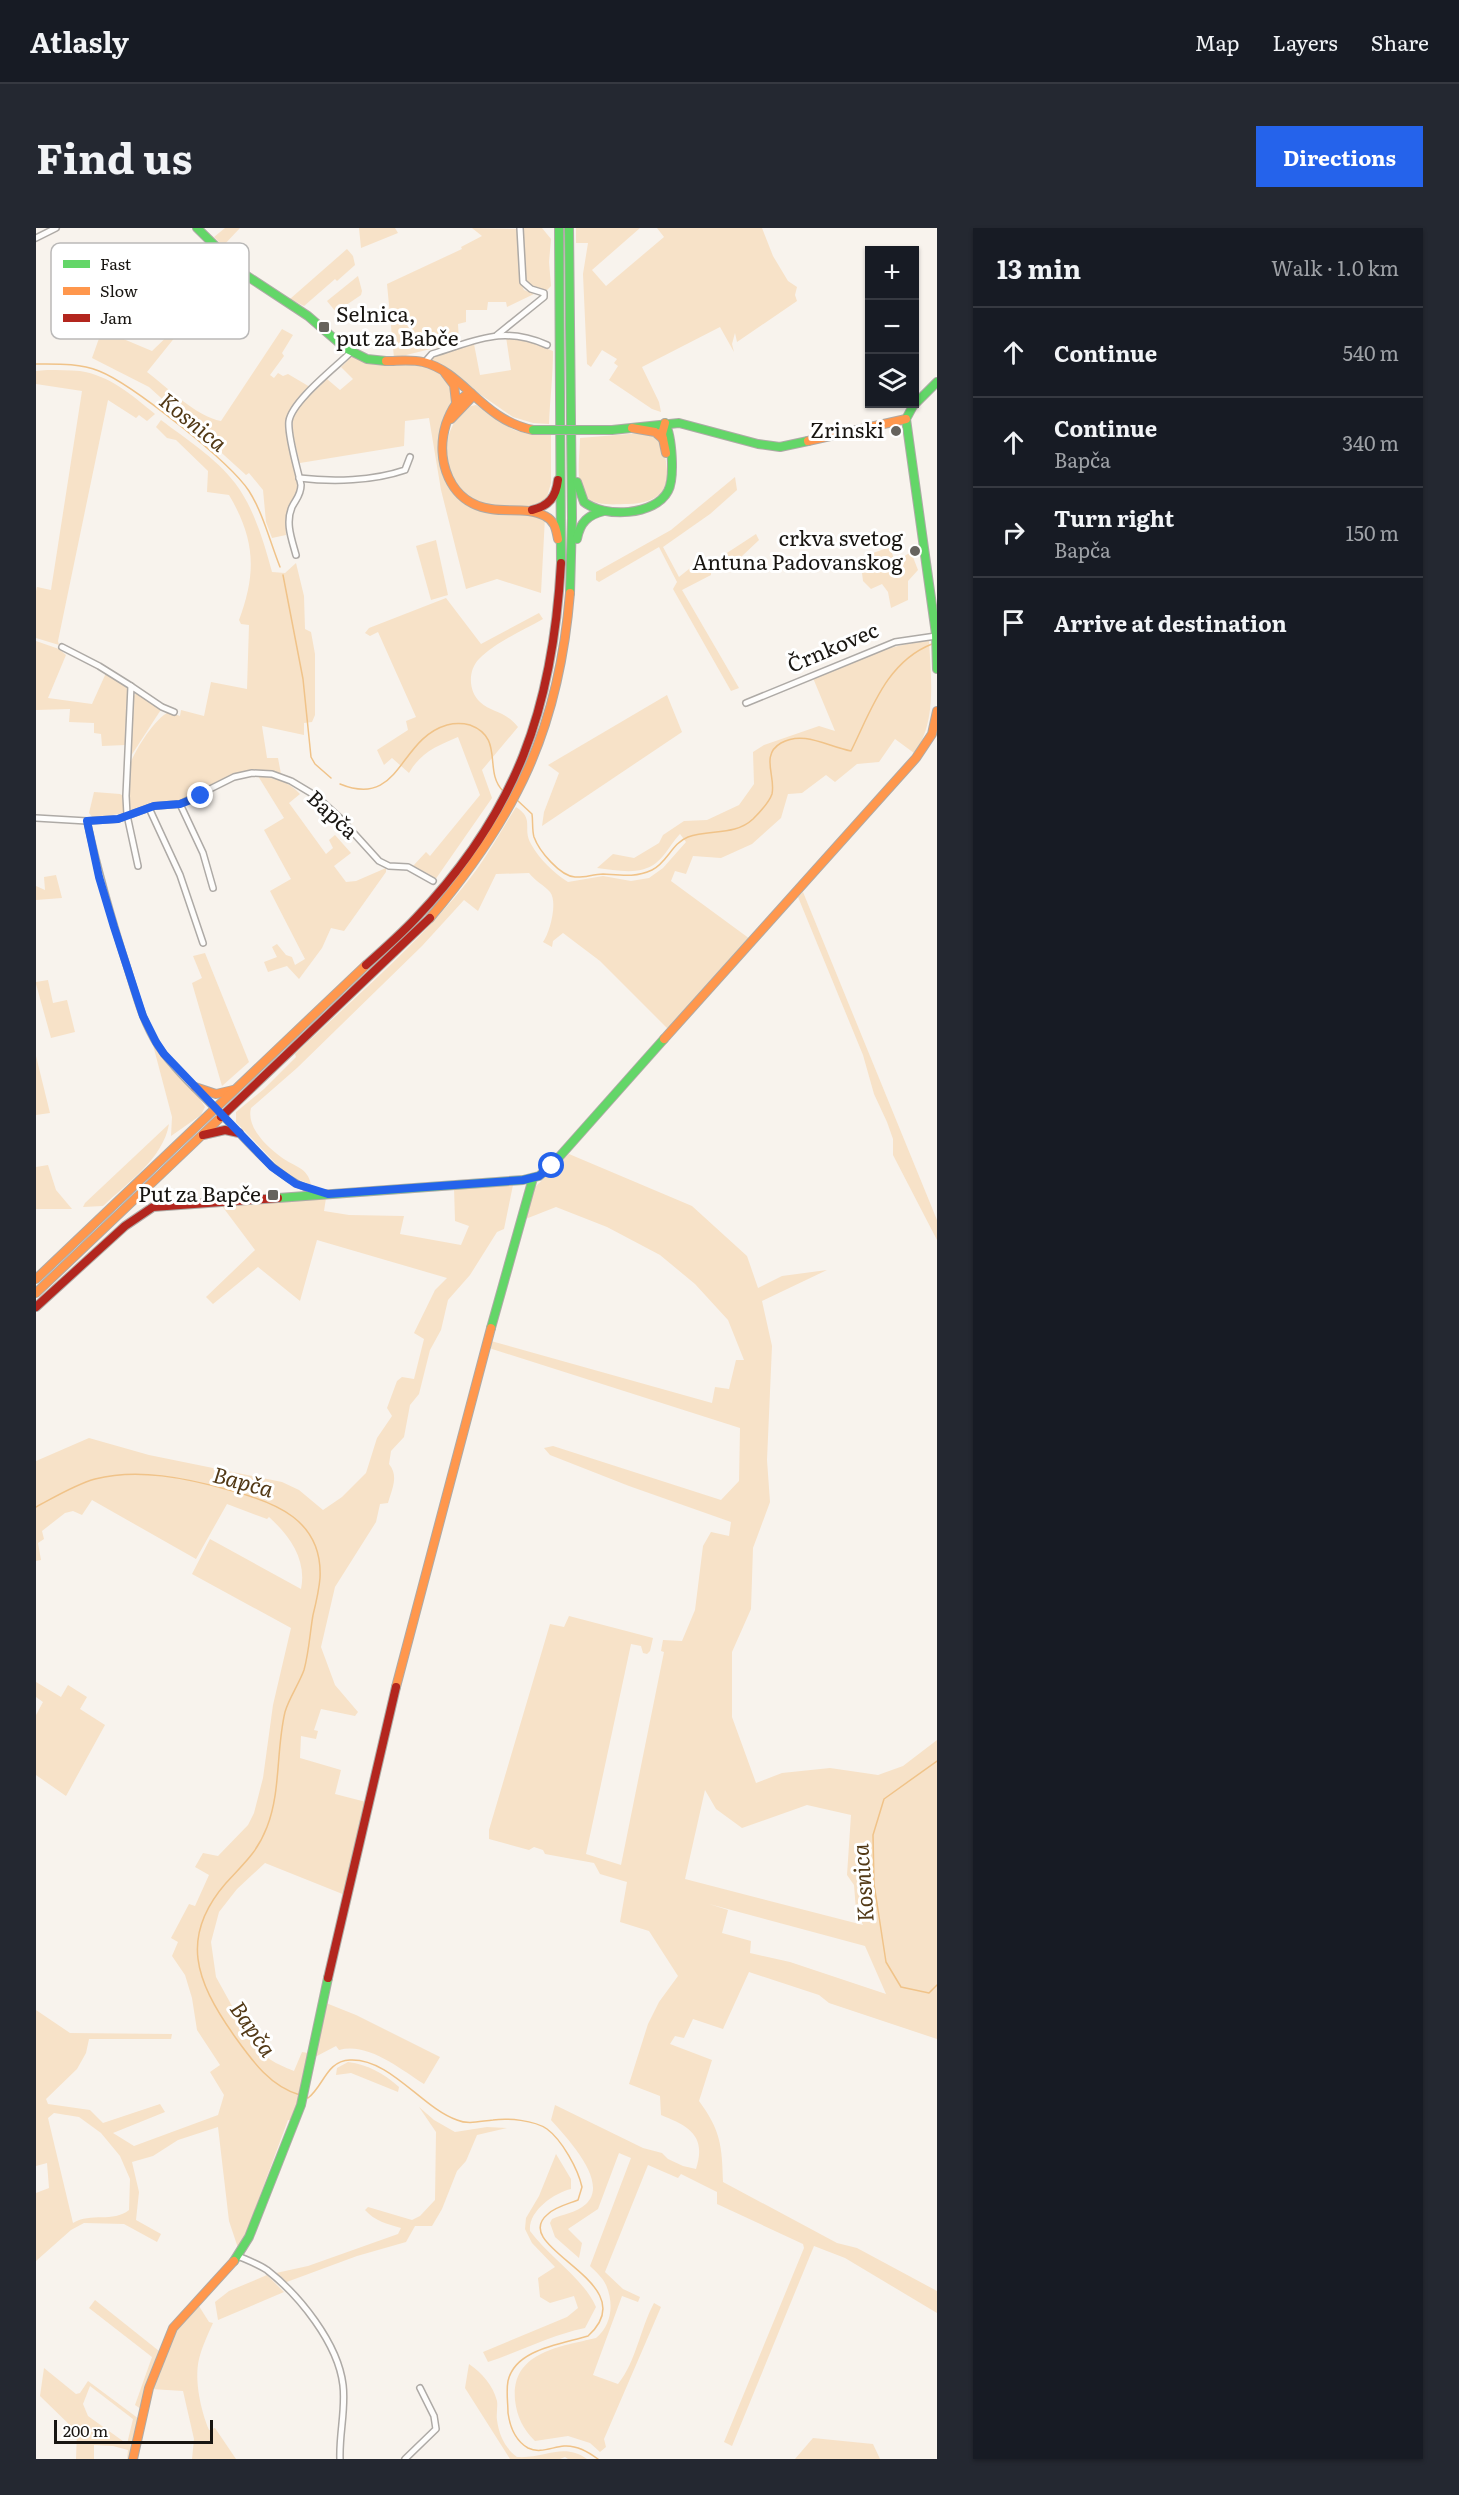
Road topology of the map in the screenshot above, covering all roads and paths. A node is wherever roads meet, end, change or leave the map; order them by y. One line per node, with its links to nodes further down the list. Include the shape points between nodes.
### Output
1 (56, 228): 6 (street)
2 (197, 228): 7 (main road)
3 (520, 228): 9 (street, via 523,282 544,293 544,297)
4 (559, 228): 24 (main road)
5 (569, 228): 23 (main road)
6 (36, 238)
7 (213, 243)
8 (249, 276): 11 (main road, via 309,316)
9 (497, 335): 10 (street, via 519,336); 12 (street, via 432,354)
10 (547, 345)
11 (351, 352): 12 (main road, via 376,362); 26 (street, via 301,400 289,418)
12 (425, 362): 13 (main road)
13 (445, 373): 15 (main road); 16 (main road, via 456,391)
14 (937, 382): 17 (main road)
15 (472, 395): 16 (main road, via 462,396); 18 (main road); 20 (main road, bridge, via 520,429)
16 (456, 404): 18 (main road)
17 (906, 419): 19 (main road, via 780,447 688,424); 32 (main road)
18 (448, 421): 28 (main road, via 441,458 456,490 485,508)
19 (665, 423): 20 (main road); 21 (main road); 25 (main road)
20 (632, 428): 21 (main road, via 655,432)
21 (663, 439): 25 (main road)
22 (410, 457): 26 (street, via 405,470 384,475)
23 (572, 459): 27 (main road, via 581,498 590,505); 31 (main road)
24 (562, 462): 28 (main road, via 552,500 542,508); 30 (main road)
25 (670, 465): 27 (main road, via 670,488 659,503 642,510)
26 (299, 478): 29 (street, via 301,491 290,518 290,537)
27 (611, 510): 31 (main road, via 593,513 583,521)
28 (528, 511): 30 (main road, via 554,522)
29 (296, 555)
30 (562, 560): 52 (main road, via 558,628 538,719 501,802 465,859 416,918)
31 (572, 563): 53 (main road, via 568,621 548,719 510,808 473,866 423,926)
32 (935, 612): 33 (main road)
33 (936, 636): 35 (main road); 38 (street, Črnkovec, via 895,642)
34 (62, 647): 37 (street)
35 (936, 650): 36 (main road)
36 (937, 669)
37 (131, 686): 40 (street); 44 (street)
38 (746, 703)
39 (937, 711): 41 (main road)
40 (174, 712)
41 (935, 729): 56 (main road, via 899,777 552,1166)
42 (180, 804): 43 (street, Bapča); 48 (street, Bapča, via 234,777 252,773 282,777 328,807 379,861 408,867); 49 (street, via 203,853)
43 (149, 808): 44 (street, Bapča); 50 (street, via 180,875)
44 (127, 815): 46 (street, Bapča); 47 (street)
45 (36, 818): 46 (street, Bapča)
46 (87, 821): 51 (street, via 105,897 143,1016 160,1049)
47 (138, 866)
48 (433, 881)
49 (213, 888)
50 (203, 943)
51 (195, 1087): 52 (main road, via 219,1094); 53 (street)
52 (239, 1087): 53 (main road)
53 (219, 1112): 54 (street); 55 (main road); 58 (main road)
54 (238, 1133): 55 (main road, via 225,1130); 57 (street, via 285,1178)
55 (200, 1137): 59 (main road)
56 (533, 1178): 57 (main road); 61 (main road, via 407,1639 301,2105 252,2231)
57 (328, 1194): 60 (main road, via 157,1206 138,1215)
58 (36, 1279)
59 (36, 1293)
60 (36, 1307)
61 (238, 2256): 63 (main road, via 172,2328 149,2388); 64 (street, via 275,2278 326,2337 342,2382)
62 (420, 2388): 65 (street, via 436,2429)
63 (133, 2459)
64 (340, 2459)
65 (405, 2459)

